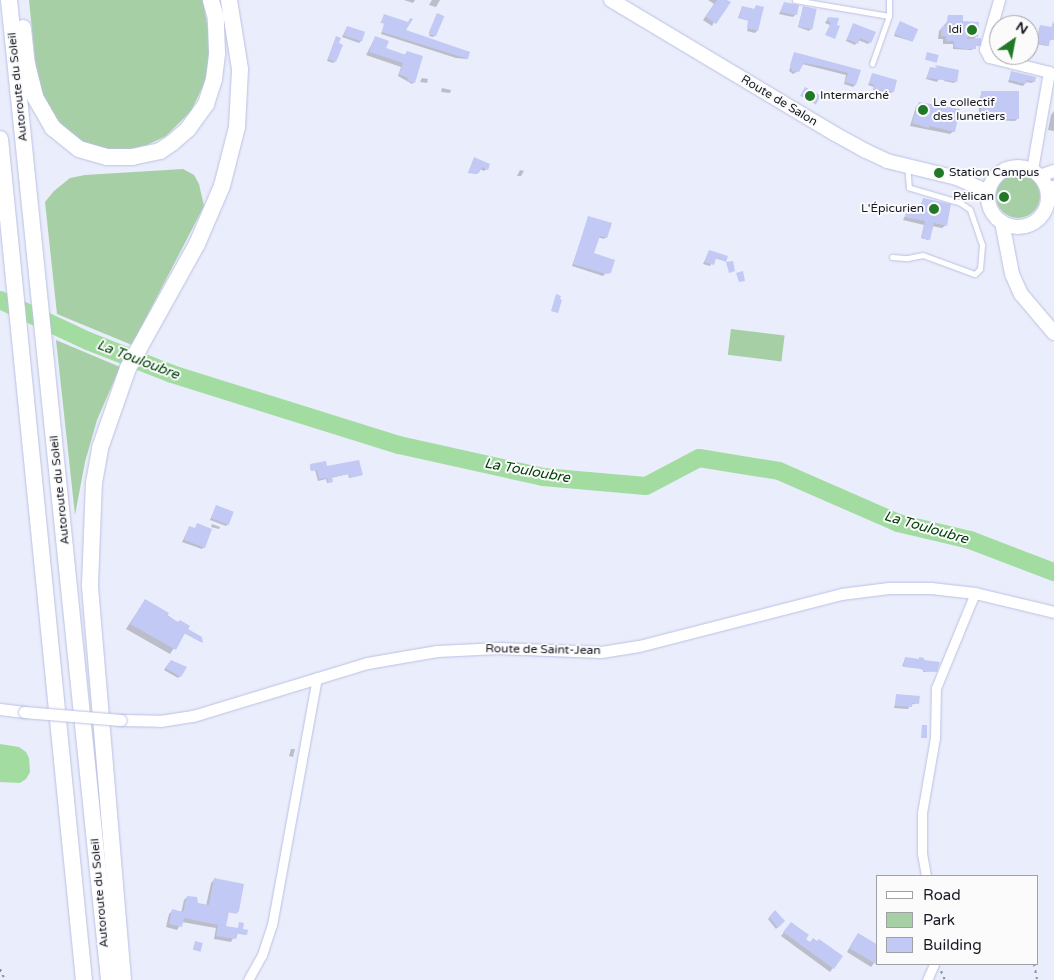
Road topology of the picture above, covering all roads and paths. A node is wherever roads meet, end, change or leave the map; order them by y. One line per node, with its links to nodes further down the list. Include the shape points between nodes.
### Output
1 (9, 0): 36 (highway, Autoroute du Soleil)
2 (19, 0): 3 (highway, via 27,64 35,97 53,128 79,149 107,157 132,157 160,151 172,143 188,129 206,104 218,53 216,18)
3 (211, 0)
4 (229, 0): 37 (highway, via 240,69 237,127 222,186 197,244 128,368 116,396 94,483 90,586)
5 (612, 0): 12 (main road, Route de Salon, via 835,134 887,161)
6 (795, 0): 9 (lane)
7 (889, 0): 9 (lane)
8 (999, 0): 14 (street, via 985,49 990,57 1049,72)
9 (889, 16): 10 (lane)
10 (872, 64)
11 (0, 140): 24 (highway, Autoroute du Soleil)
12 (907, 166): 16 (main road, Route de Salon); 23 (lane, via 909,188 960,203 970,210 982,245 980,270 975,274 923,255 908,258)
13 (1054, 171): 14 (main road)
14 (1036, 173): 15 (main road, via 1013,167); 17 (main road)
15 (995, 177): 16 (main road, Route de Salon); 18 (main road)
16 (957, 178): 18 (main road, Route de Salon)
17 (1051, 191): 20 (main road, via 1044,213 1037,221)
18 (988, 192): 19 (main road, via 991,209)
19 (1002, 222): 20 (main road); 22 (main road)
20 (1018, 227): 22 (main road)
21 (0, 229): 24 (highway)
22 (1006, 252): 25 (main road, via 1022,294)
23 (892, 256)
24 (14, 288): 35 (highway, Autoroute du Soleil)
25 (1054, 334)
26 (975, 593): 27 (street, Route de Saint-Jean); 28 (street, Route de Saint-Jean, via 890,588 841,594 639,646 601,652 499,648 437,651 367,663); 30 (street, via 936,688 936,738 922,814)
27 (1054, 612)
28 (317, 677): 29 (street, Route de Saint-Jean, bridge, via 193,716 160,721); 38 (street, via 272,924 262,954)
29 (0, 709)
30 (926, 875)
31 (934, 965): 39 (street)
32 (1034, 965): 40 (path)
33 (0, 969): 34 (path)
34 (5, 980)
35 (84, 980)
36 (109, 980)
37 (123, 980)
38 (248, 980)
39 (927, 980)
40 (1037, 980)

